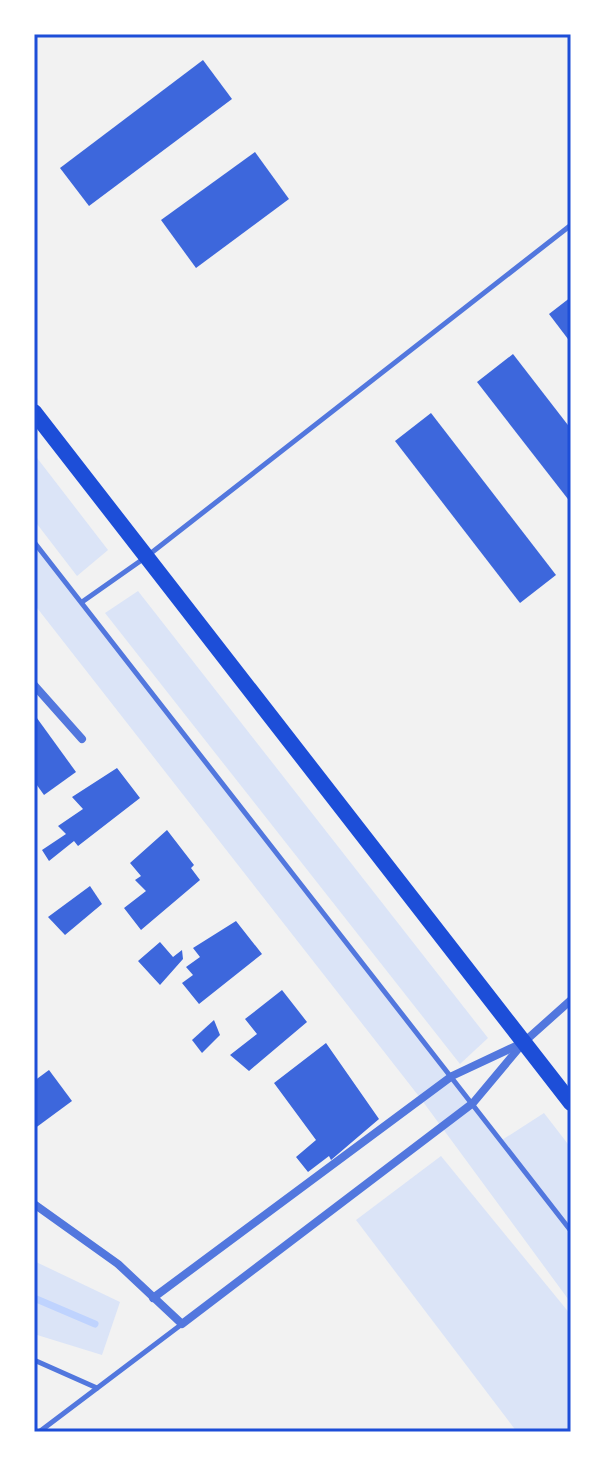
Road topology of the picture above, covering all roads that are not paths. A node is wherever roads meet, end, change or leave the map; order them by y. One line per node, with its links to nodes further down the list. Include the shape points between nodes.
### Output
1 (571, 225): 4 (lane)
2 (34, 412): 4 (main road)
3 (34, 542): 5 (lane)
4 (146, 557): 5 (lane); 9 (main road)
5 (82, 602): 10 (lane)
6 (34, 685): 7 (street)
7 (82, 739)
8 (571, 1000): 9 (street)
9 (524, 1042): 10 (street); 11 (street); 12 (main road)
10 (452, 1076): 11 (lane); 15 (street)
11 (473, 1103): 14 (lane); 16 (street)
12 (571, 1103)
13 (34, 1204): 15 (street, via 118,1264)
14 (571, 1231)
15 (153, 1298): 16 (street)
16 (182, 1324): 18 (lane)
17 (34, 1360): 18 (lane)
18 (97, 1388): 19 (lane)
19 (39, 1432)

